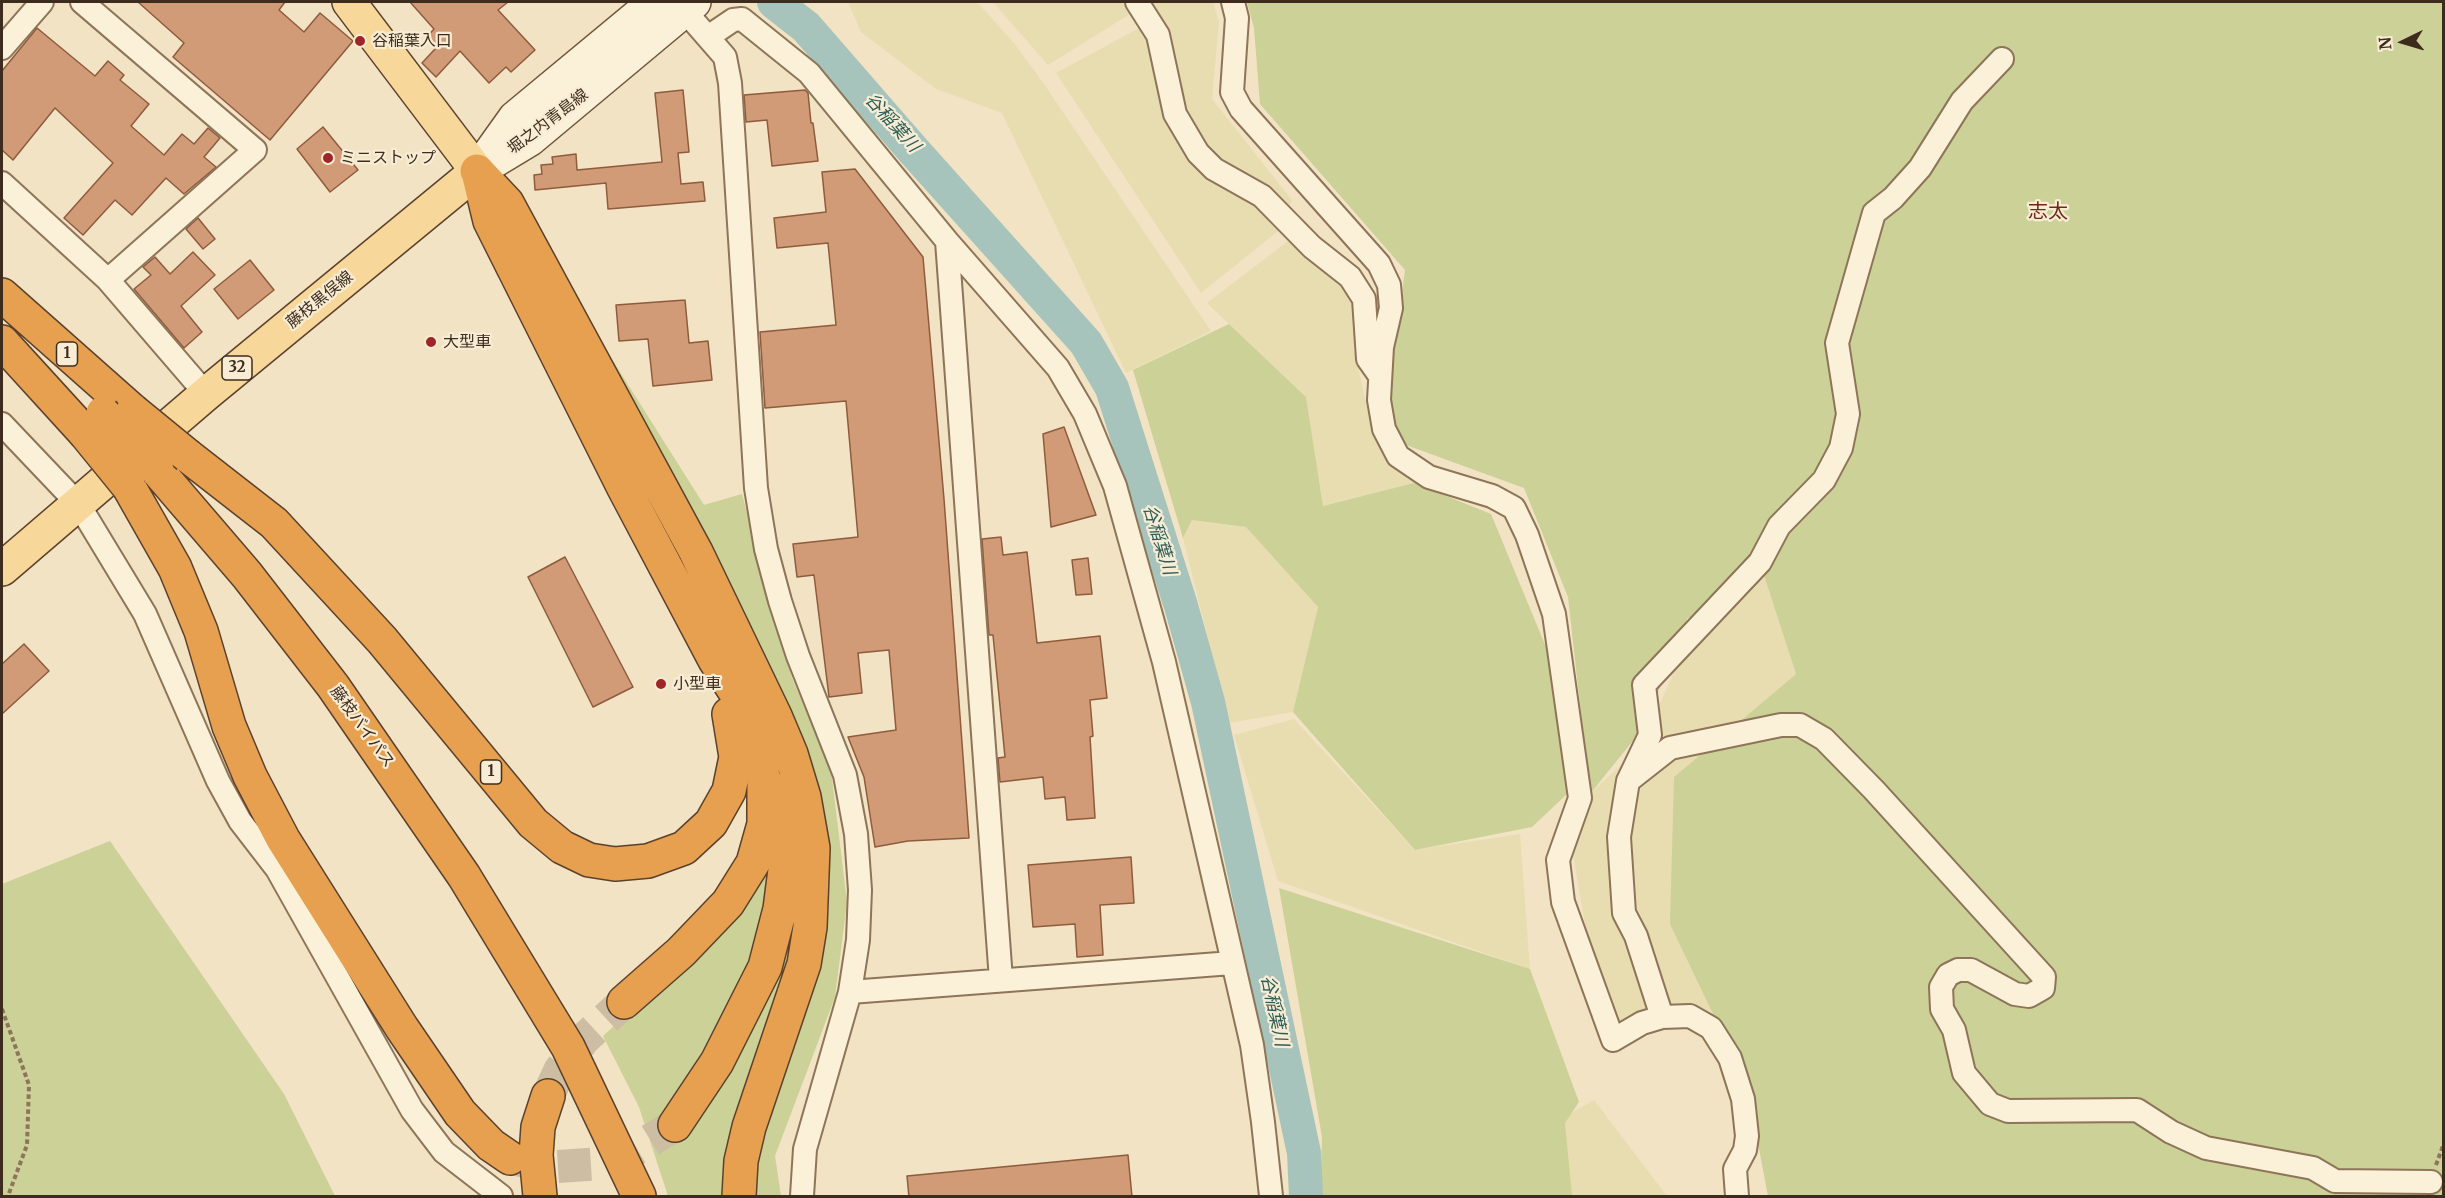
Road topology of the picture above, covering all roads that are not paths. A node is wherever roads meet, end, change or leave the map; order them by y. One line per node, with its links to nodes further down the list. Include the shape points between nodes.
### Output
1 (42, 2): 8 (street)
2 (81, 2): 13 (street, via 255,150)
3 (349, 2): 10 (main road)
4 (1137, 2): 17 (street, via 1158,34 1175,114 1198,153 1214,169 1262,196 1312,247 1350,277 1364,299 1368,359)
5 (1233, 2): 17 (street, via 1237,18 1232,92 1241,110 1379,264 1389,285 1391,308)
6 (662, 8): 7 (street); 10 (main road, 堀之内青島線, via 530,140)
7 (708, 37): 12 (street, via 733,20 742,19 809,73); 28 (street, via 724,57 730,83 756,488 766,549 798,656 845,775 856,834 860,890)
8 (2, 48)
9 (2002, 58): 25 (street, via 1962,101 1920,168 1874,213 1838,343 1848,414 1841,448 1824,480 1779,526 1760,562 1644,685 1650,735)
10 (477, 171): 18 (main road, 藤枝黒俣線 / 32); 23 (highway, 1, via 490,221 624,488); 23 (highway, 1, via 507,203 696,552)
11 (2, 183): 13 (street)
12 (947, 241): 26 (street, via 1058,368 1085,414 1115,486 1164,662); 27 (street)
13 (108, 279): 18 (street)
14 (2, 295): 19 (highway, 1)
15 (2, 317): 19 (highway, 藤枝バイパス / 1)
16 (2, 342): 19 (highway, 1)
17 (1380, 376): 30 (street, via 1384,429 1398,456 1430,477 1492,496 1514,508 1527,535 1554,614 1580,798 1558,860 1563,902 1613,1040 1642,1023)
18 (206, 394): 21 (main road, 藤枝黒俣線 / 32)
19 (107, 419): 23 (highway, 1, bridge, via 188,456 282,531 382,640 533,823 562,847 589,860 615,864 648,861 684,848 711,824 729,791 736,757); 33 (highway, 1, bridge, via 129,487 175,568 201,630 229,726 283,839 460,1113 491,1145); 37 (highway, 藤枝バイパス / 1, bridge, via 157,470 247,576 333,686 464,876 568,1047)
20 (2, 424): 21 (street)
21 (79, 505): 22 (main road, 藤枝黒俣線 / 32); 35 (street, via 145,614 218,781 240,821 277,869 412,1110 444,1152)
22 (2, 569)
23 (728, 653): 24 (highway, 1); 29 (highway, 1, via 764,782 764,824 753,863 728,903 681,952)
24 (774, 716): 32 (highway, 1, via 786,786 787,854 780,909 765,967 747,1007 717,1062); 38 (highway, 1, via 791,753 804,797 813,848 813,888 804,964 749,1127 741,1161)
25 (1628, 781): 30 (street, via 1619,837 1624,912 1636,936); 34 (street, via 1670,748 1781,725 1800,725 1824,739 2044,977 2043,988 2029,996 2015,994 1971,970 1948,975 1941,987 1942,1009 1954,1030 1964,1073 1990,1104 2008,1111 2137,1110 2206,1148 2313,1168 2335,1181)
26 (1232, 963): 27 (street); 40 (street, via 1252,1045)
27 (1001, 980): 28 (street)
28 (850, 992): 39 (street, via 805,1149)
29 (624, 1002)
30 (1662, 1017): 41 (street, via 1690,1016 1704,1024 1730,1058 1743,1099 1747,1136 1735,1169)
31 (549, 1096): 36 (highway, via 538,1127)
32 (675, 1125)
33 (510, 1158)
34 (2431, 1182)
35 (501, 1197)
36 (540, 1197)
37 (639, 1197)
38 (739, 1197)
39 (802, 1197)
40 (1271, 1197)
41 (1737, 1197)

